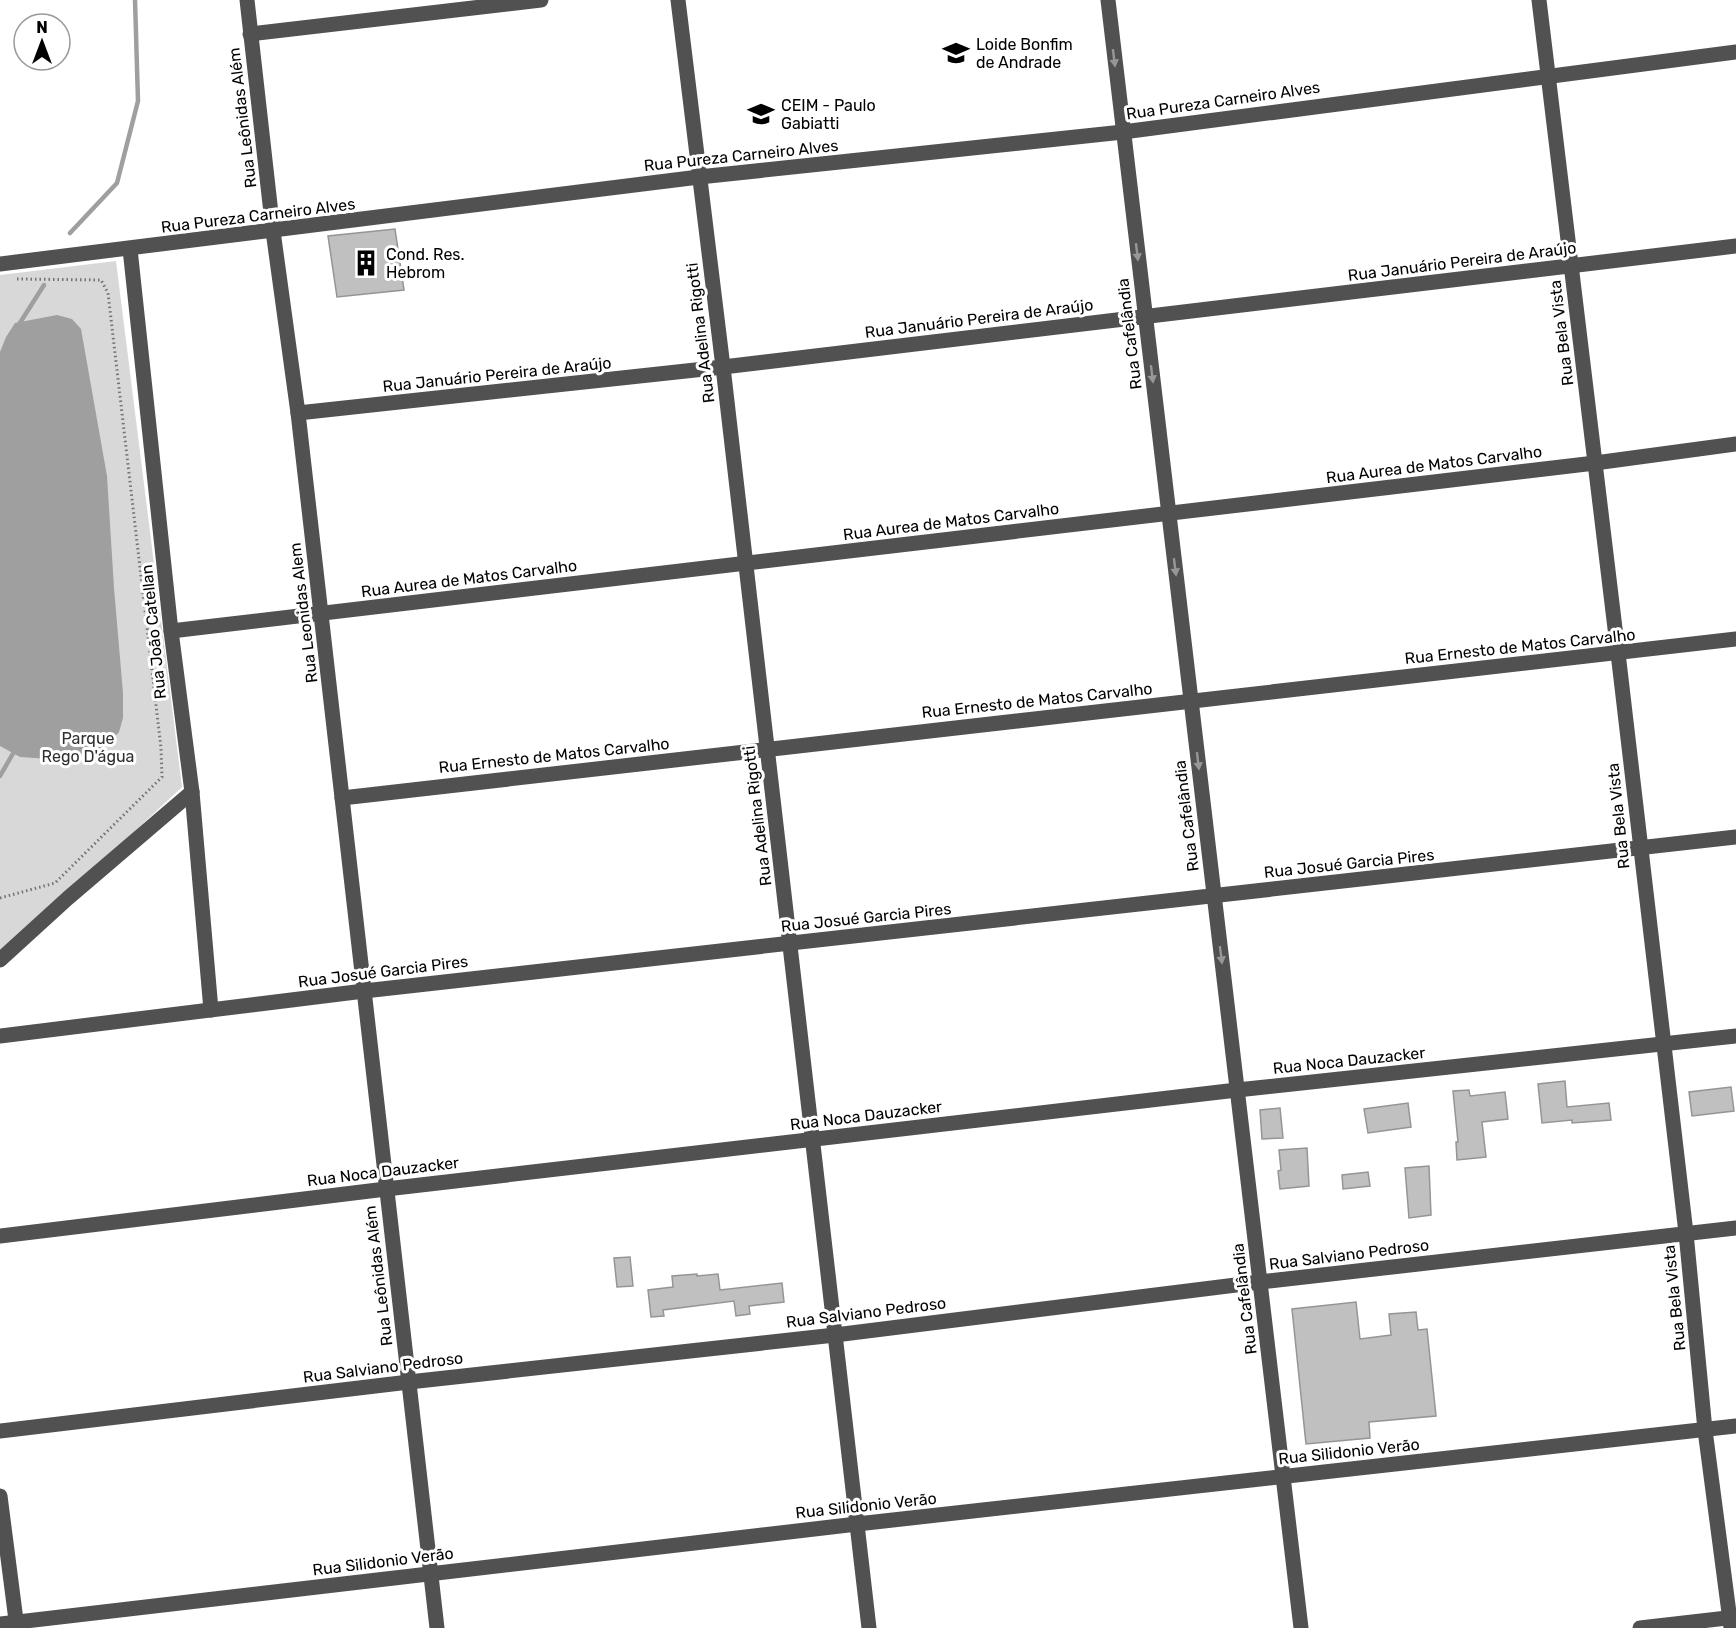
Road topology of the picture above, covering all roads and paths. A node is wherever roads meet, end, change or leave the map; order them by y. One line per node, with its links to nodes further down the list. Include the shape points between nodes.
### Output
1 (247, 0): 6 (street, Rua Leônidas Além)
2 (541, 0): 6 (street)
3 (678, 0): 10 (street, Rua Adelina Rigotti)
4 (1108, 0): 9 (street, Rua Cafelândia, one-way to 9)
5 (1539, 0): 8 (street, Rua Bela Vista)
6 (250, 34): 11 (street, Rua Leônidas Além)
7 (1736, 52): 8 (street, Rua Pureza Carneiro Alves)
8 (1549, 75): 9 (street, Rua Pureza Carneiro Alves); 15 (street, Rua Bela Vista)
9 (1123, 132): 10 (street, Rua Pureza Carneiro Alves); 17 (street, Rua Cafelândia, one-way to 17)
10 (699, 177): 11 (street, Rua Pureza Carneiro Alves); 18 (street, Rua Adelina Rigotti)
11 (273, 231): 13 (street, Rua Pureza Carneiro Alves); 19 (street, Rua Leonidas Alem)
12 (1736, 246): 15 (street, Rua Januário Pereira de Araújo)
13 (130, 249): 14 (street, Rua Pureza Carneiro Alves); 25 (street, Rua João Catellan)
14 (0, 264)
15 (1572, 267): 17 (street, Rua Januário Pereira de Araújo); 21 (street, Rua Bela Vista)
16 (10, 279): 35 (path, via 101,280 108,293 162,777 55,883)
17 (1145, 316): 18 (street, Rua Januário Pereira de Araújo); 22 (street, Rua Cafelândia, one-way to 22)
18 (723, 367): 19 (street, Rua Januário Pereira de Araújo); 23 (street, Rua Adelina Rigotti)
19 (298, 413): 24 (street, Rua Leonidas Alem)
20 (1736, 444): 21 (street, Rua Aurea de Matos Carvalho)
21 (1595, 463): 22 (street, Rua Aurea de Matos Carvalho); 27 (street, Rua Bela Vista)
22 (1169, 513): 23 (street, Rua Aurea de Matos Carvalho); 28 (street, Rua Cafelândia, one-way to 28)
23 (746, 563): 24 (street, Rua Aurea de Matos Carvalho); 29 (street, Rua Adelina Rigotti)
24 (321, 613): 25 (street, Rua Aurea de Matos Carvalho); 31 (street, Rua Leonidas Alem)
25 (171, 631): 30 (street, Rua João Catellan)
26 (1736, 639): 27 (street, Rua Ernesto de Matos Carvalho)
27 (1618, 653): 28 (street, Rua Ernesto de Matos Carvalho); 33 (street, Rua Bela Vista)
28 (1191, 701): 29 (street, Rua Ernesto de Matos Carvalho); 34 (street, Rua Cafelândia, one-way to 34)
29 (767, 749): 31 (street, Rua Ernesto de Matos Carvalho); 36 (street, Rua Adelina Rigotti)
30 (192, 792): 37 (street); 39 (street, Rua João Catellan)
31 (342, 798): 38 (street, Rua Leonidas Alem)
32 (1736, 837): 33 (street, Rua Josué Garcia Pires)
33 (1640, 848): 34 (street, Rua Josué Garcia Pires); 42 (street, Rua Bela Vista)
34 (1214, 896): 36 (street, Rua Josué Garcia Pires); 43 (street, Rua Cafelândia, one-way to 43)
35 (0, 898)
36 (790, 943): 38 (street, Rua Josué Garcia Pires); 44 (street, Rua Adelina Rigotti)
37 (0, 960)
38 (364, 991): 39 (street, Rua Josué Garcia Pires); 45 (street, Rua Leônidas Além)
39 (211, 1010): 40 (street, Rua Josué Garcia Pires)
40 (0, 1036)
41 (1736, 1036): 42 (street, Rua Noca Dauzacker)
42 (1663, 1045): 43 (street, Rua Noca Dauzacker); 47 (street, Rua Bela Vista)
43 (1237, 1090): 44 (street, Rua Noca Dauzacker); 49 (street, Rua Cafelândia)
44 (813, 1140): 45 (street, Rua Noca Dauzacker); 50 (street, Rua Adelina Rigotti)
45 (386, 1189): 48 (street, Rua Noca Dauzacker); 51 (street, Rua Leônidas Além)
46 (1736, 1228): 47 (street, Rua Salviano Pedroso)
47 (1686, 1233): 49 (street, Rua Salviano Pedroso); 53 (street, Rua Bela Vista)
48 (0, 1236)
49 (1260, 1282): 50 (street, Rua Salviano Pedroso); 55 (street, Rua Cafelândia)
50 (835, 1335): 51 (street, Rua Salviano Pedroso); 57 (street, Rua Adelina Rigotti)
51 (409, 1382): 54 (street, Rua Salviano Pedroso); 58 (street, Rua Leônidas Além)
52 (1736, 1426): 53 (street, Rua Silidonio Verão)
53 (1705, 1430): 55 (street, Rua Silidonio Verão); 59 (street, Rua Bela Vista)
54 (0, 1431)
55 (1283, 1477): 57 (street, Rua Silidonio Verão); 64 (street, Rua Cafelândia)
56 (0, 1496): 61 (street)
57 (857, 1524): 58 (street, Rua Silidonio Verão); 63 (street, Rua Adelina Rigotti)
58 (431, 1574): 61 (street, Rua Silidonio Verão); 62 (street, Rua Leônidas Além)
59 (1732, 1621): 65 (street)
60 (0, 1624): 61 (street, Rua Silidonio Verão)
61 (17, 1625)
62 (437, 1628)
63 (869, 1628)
64 (1301, 1628)
65 (1640, 1628)

